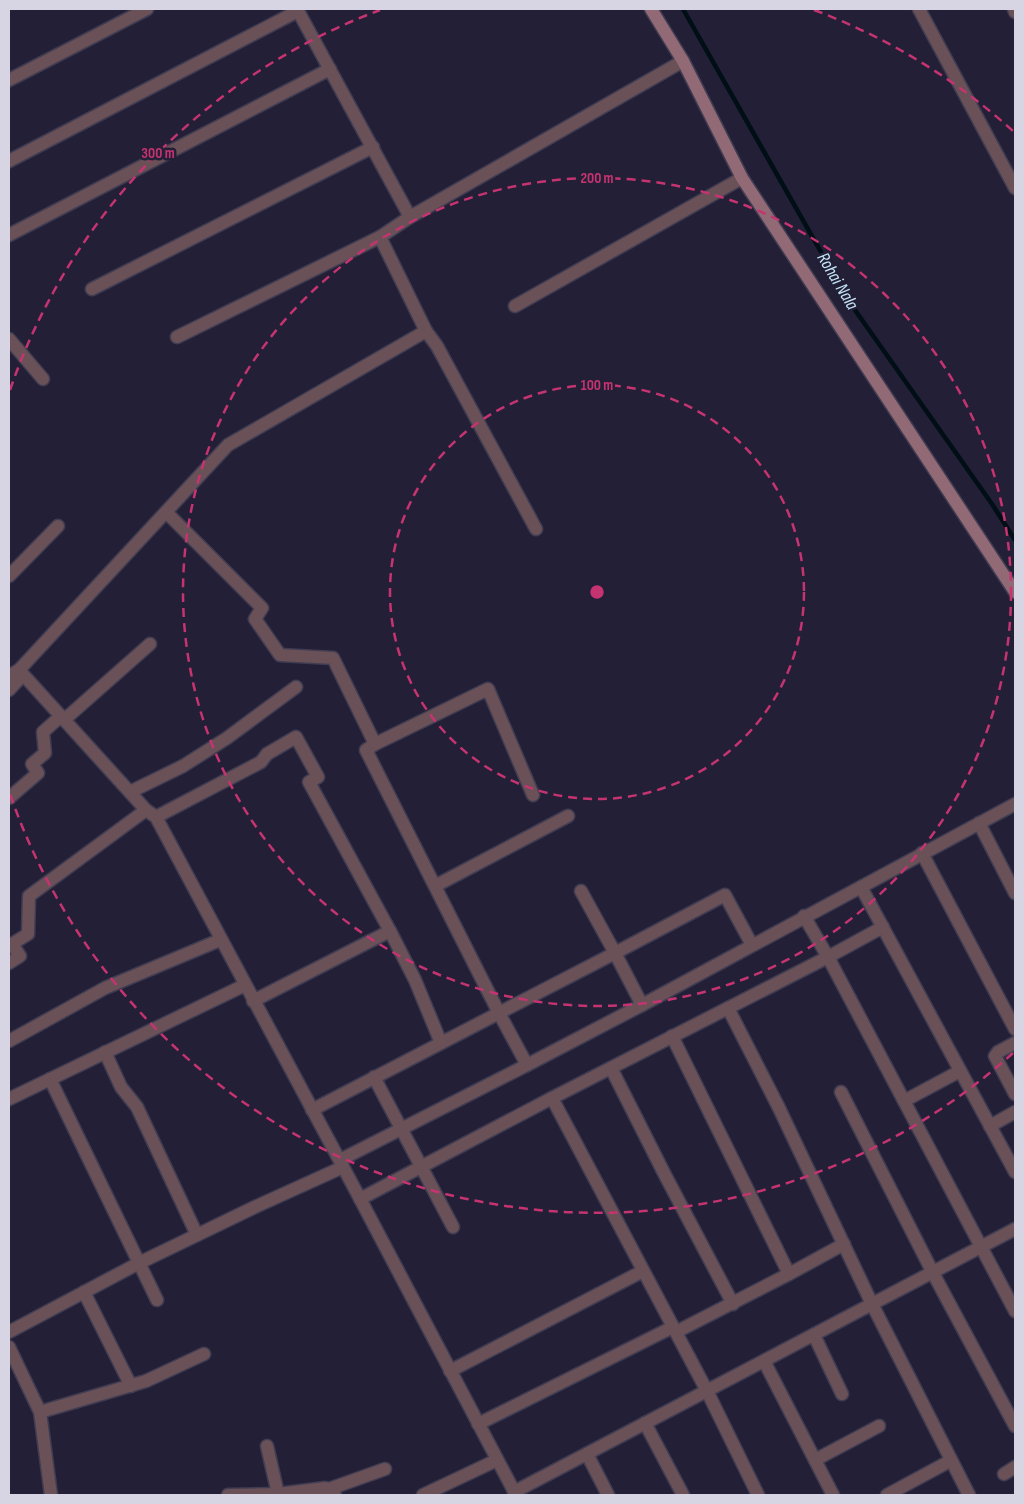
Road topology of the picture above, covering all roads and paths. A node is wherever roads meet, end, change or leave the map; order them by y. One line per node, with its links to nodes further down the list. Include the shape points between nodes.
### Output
1 (148, 9): 7 (street)
2 (652, 9): 5 (street)
3 (919, 9): 11 (street)
4 (298, 10): 6 (street); 9 (street)
5 (683, 61): 10 (street); 12 (street)
6 (330, 69): 8 (street); 13 (street)
7 (9, 80)
8 (373, 147): 12 (street); 15 (street)
9 (9, 161)
10 (742, 178): 16 (street); 25 (street)
11 (1015, 188)
12 (410, 217): 14 (street)
13 (9, 235)
14 (380, 237): 17 (street); 18 (street)
15 (92, 289)
16 (515, 306)
17 (426, 331): 21 (street, via 228,445); 23 (street)
18 (178, 337)
19 (9, 339): 20 (street)
20 (43, 379)
21 (166, 512): 27 (street); 31 (street, via 262,608 255,619 280,655 333,658)
22 (58, 526): 24 (street)
23 (536, 529)
24 (9, 576)
25 (1015, 592)
26 (150, 644): 30 (street)
27 (17, 674): 29 (street); 30 (street)
28 (296, 688): 32 (street, via 183,766)
29 (9, 690)
30 (62, 718): 32 (street); 34 (street, via 43,732 45,753 32,764 38,773)
31 (375, 744): 33 (street, via 488,689); 40 (street, via 366,750)
32 (130, 792): 36 (street)
33 (533, 795)
34 (9, 798)
35 (1015, 804): 38 (street)
36 (151, 814): 46 (street, via 261,762 267,754 296,738 318,777 309,782); 47 (street); 51 (street, via 29,896 28,934 12,944 20,956)
37 (568, 816): 40 (street)
38 (979, 823): 39 (street); 43 (street)
39 (922, 854): 41 (street); 57 (street)
40 (435, 886): 56 (street)
41 (861, 887): 44 (street); 45 (street)
42 (581, 891): 49 (street)
43 (1015, 893)
44 (804, 916): 48 (street); 50 (street)
45 (883, 927): 50 (street); 65 (street)
46 (390, 931): 53 (street); 61 (street)
47 (220, 940): 52 (street); 59 (street, via 105,988)
48 (752, 945): 49 (street, via 725,895); 54 (street)
49 (615, 953): 54 (street); 56 (street)
50 (828, 957): 55 (street); 72 (street)
51 (9, 963)
52 (245, 985): 53 (street); 62 (street)
53 (254, 1001): 73 (street)
54 (642, 1004): 63 (street)
55 (728, 1008): 58 (street); 84 (street)
56 (499, 1013): 61 (street); 63 (street)
57 (1015, 1028)
58 (672, 1036): 64 (street); 89 (street)
59 (9, 1041)
60 (1015, 1042): 69 (street, via 996,1056)
61 (441, 1043): 67 (street)
62 (106, 1052): 66 (street); 83 (street, via 121,1087 137,1107)
63 (527, 1064): 76 (street)
64 (611, 1068): 70 (street); 92 (street)
65 (960, 1071): 72 (street); 75 (street)
66 (50, 1078): 71 (street); 86 (street)
67 (374, 1078): 73 (street); 76 (street)
68 (841, 1092): 88 (street)
69 (1015, 1094)
70 (552, 1098): 78 (street); 87 (street)
71 (9, 1099)
72 (904, 1101): 85 (street)
73 (312, 1110): 77 (street)
74 (1015, 1112): 75 (street)
75 (990, 1126): 79 (street)
76 (401, 1129): 77 (street); 78 (street)
77 (341, 1164): 80 (street); 83 (street)
78 (421, 1167): 80 (street); 81 (street)
79 (1015, 1172)
80 (360, 1198): 101 (street)
81 (453, 1227)
82 (1015, 1229): 85 (street)
83 (197, 1235): 86 (street)
84 (844, 1244): 89 (street); 93 (street)
85 (982, 1248): 88 (street); 94 (street)
86 (139, 1263): 90 (street); 91 (street)
87 (643, 1270): 95 (street); 101 (street)
88 (933, 1273): 93 (street); 109 (street)
89 (790, 1274): 92 (street)
90 (84, 1292): 96 (street); 102 (street)
91 (157, 1300)
92 (733, 1304): 95 (street)
93 (872, 1304): 97 (street); 114 (street)
94 (1015, 1311)
95 (674, 1330): 103 (street); 107 (street)
96 (9, 1332)
97 (814, 1335): 100 (street); 104 (street)
98 (9, 1347): 105 (street)
99 (204, 1354): 102 (street)
100 (764, 1361): 103 (street); 113 (street)
101 (450, 1371): 107 (street)
102 (130, 1386): 105 (street)
103 (707, 1391): 106 (street); 126 (street)
104 (842, 1394)
105 (40, 1412): 121 (street)
106 (645, 1423): 111 (street); 125 (street)
107 (478, 1424): 112 (street)
108 (879, 1426): 113 (street)
109 (1015, 1426)
110 (267, 1446): 119 (street)
111 (586, 1454): 120 (street); 124 (street)
112 (497, 1460): 120 (street); 123 (street)
113 (815, 1460): 127 (street)
114 (950, 1461): 128 (street); 129 (street)
115 (1015, 1467): 117 (street)
116 (385, 1469): 118 (street)
117 (1004, 1474)
118 (332, 1492): 119 (street)
119 (278, 1494): 122 (street)
120 (515, 1494)
121 (51, 1495)
122 (228, 1495)
123 (423, 1495)
124 (608, 1495)
125 (683, 1495)
126 (758, 1495)
127 (833, 1495)
128 (887, 1495)
129 (969, 1495)

